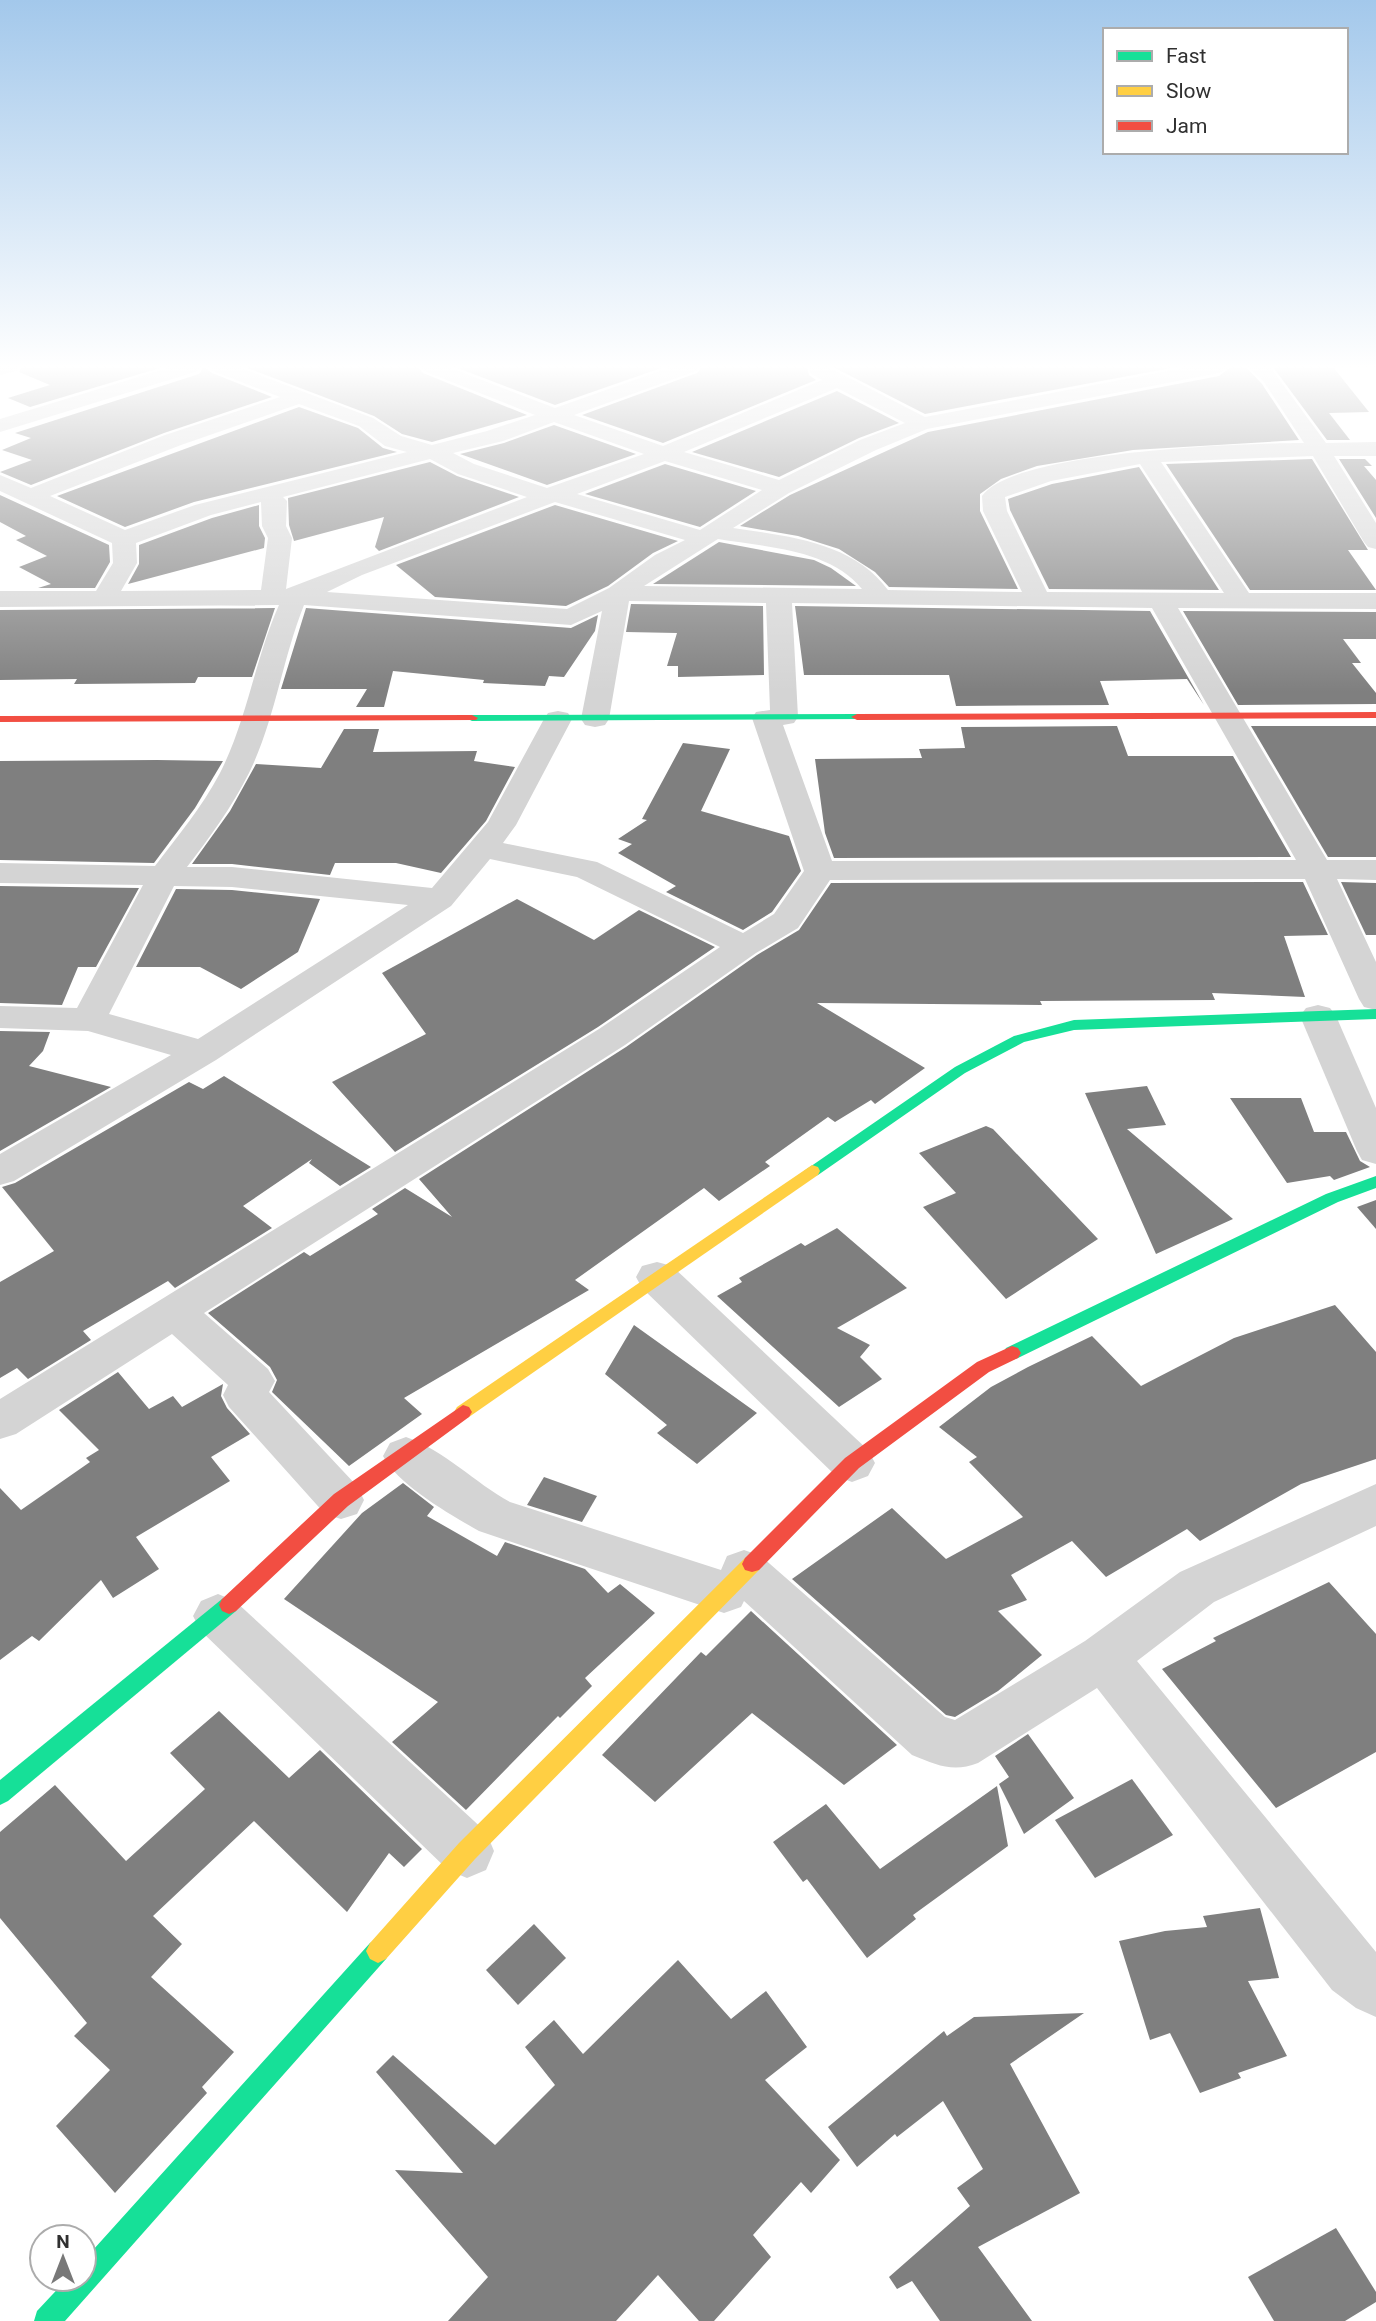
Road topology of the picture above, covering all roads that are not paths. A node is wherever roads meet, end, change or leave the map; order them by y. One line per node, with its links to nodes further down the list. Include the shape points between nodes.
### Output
1 (76, 475): 12 (street)
2 (342, 475): 13 (street)
3 (486, 475): 14 (street)
4 (604, 475): 14 (street)
5 (737, 475): 11 (street)
6 (807, 475): 11 (street)
7 (1056, 475): 25 (street, via 1015,484 993,496 995,511)
8 (1159, 475): 27 (street)
9 (1336, 475): 16 (street)
10 (0, 482): 12 (street)
11 (781, 488): 17 (street)
12 (27, 493): 15 (street); 18 (street)
13 (265, 494): 18 (street, via 203,510); 22 (street, via 275,502)
14 (549, 495): 17 (street); 22 (street)
15 (0, 499)
16 (1373, 532)
17 (708, 535): 19 (street); 21 (street, via 828,557 860,573)
18 (124, 540): 23 (street, via 125,563)
19 (618, 593): 20 (street); 22 (street, via 571,617); 35 (street)
20 (779, 596): 21 (street); 31 (street)
21 (880, 596): 25 (street)
22 (284, 597): 23 (street); 33 (street)
23 (104, 598): 24 (street)
24 (0, 599)
25 (1038, 600): 26 (street)
26 (1161, 600): 27 (street); 29 (street, via 1187,655)
27 (1241, 600): 28 (street)
28 (1376, 601)
29 (1224, 714): 30 (street); 31 (street); 38 (street)
30 (1376, 715)
31 (775, 717): 35 (street); 37 (street)
32 (0, 719): 33 (street)
33 (255, 719): 34 (street); 41 (street, via 235,772 208,818)
34 (558, 719): 35 (street); 36 (street, via 500,825)
35 (596, 719)
36 (482, 848): 42 (street); 43 (street, via 586,869)
37 (820, 870): 38 (street); 43 (street, via 786,921)
38 (1316, 870): 39 (street); 44 (street)
39 (1376, 870)
40 (0, 873): 41 (street)
41 (165, 874): 42 (street); 48 (street)
42 (440, 899): 49 (street)
43 (744, 946): 54 (street, via 612,1037)
44 (1376, 999)
45 (1376, 1014): 46 (street)
46 (1318, 1016): 50 (street); 53 (street, via 1074,1025 1019,1039 939,1085)
47 (0, 1017): 48 (street)
48 (89, 1020): 49 (street)
49 (203, 1052): 51 (street)
50 (1376, 1152)
51 (0, 1171)
52 (1376, 1182): 57 (street, via 1332,1198 983,1367)
53 (657, 1277): 56 (street, via 530,1363); 57 (street)
54 (174, 1311): 55 (street); 58 (street, via 253,1381 244,1395)
55 (0, 1421)
56 (406, 1456): 58 (street); 60 (street, via 496,1517)
57 (852, 1463): 60 (street)
58 (341, 1500): 61 (street)
59 (1376, 1504): 62 (street, via 1197,1587)
60 (734, 1582): 62 (street, via 930,1738 960,1746); 64 (street)
61 (218, 1616): 63 (street); 64 (street)
62 (1102, 1657): 65 (street, via 1352,1970)
63 (0, 1794)
64 (467, 1851): 66 (street)
65 (1376, 1987)
66 (47, 2321)

